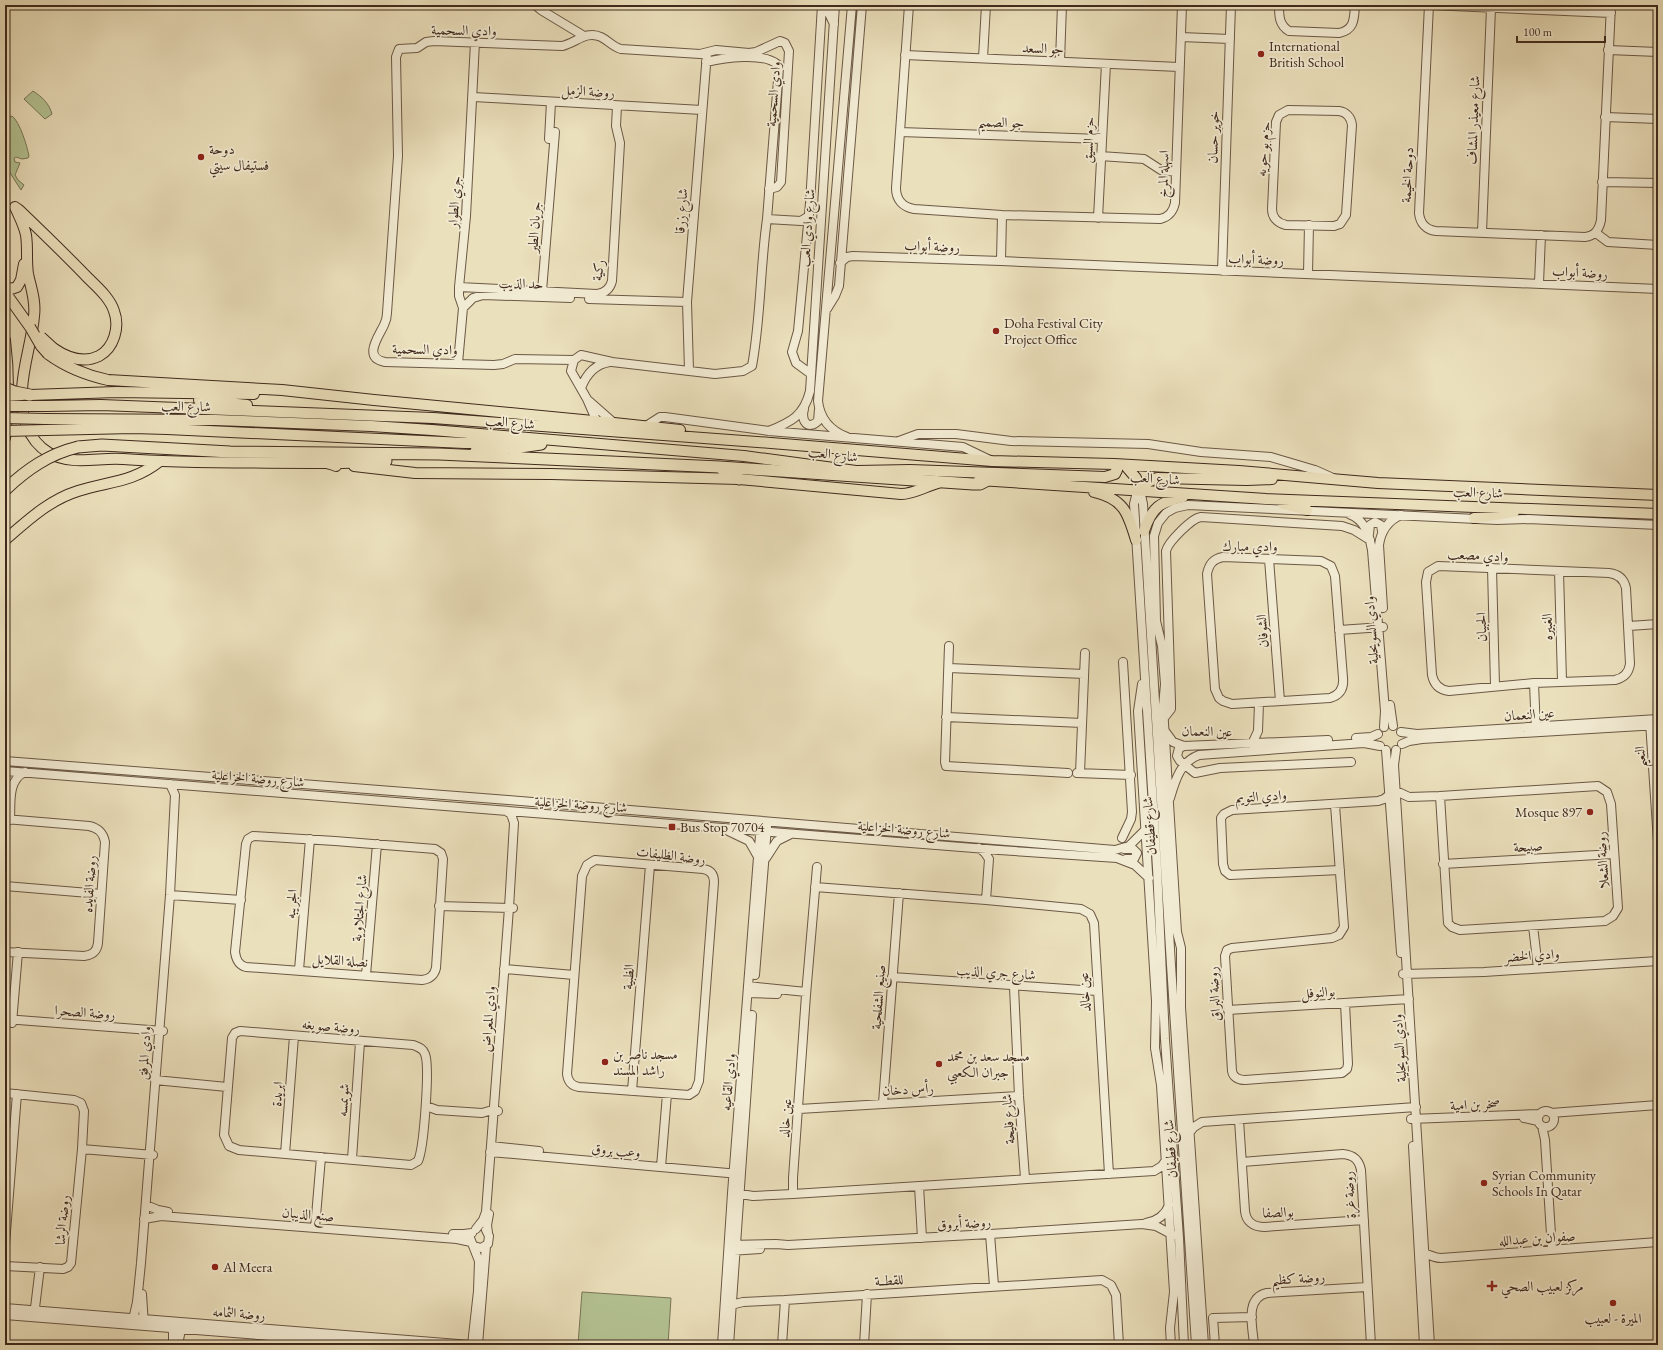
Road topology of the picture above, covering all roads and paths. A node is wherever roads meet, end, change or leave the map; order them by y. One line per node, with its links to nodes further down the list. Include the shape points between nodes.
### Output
1 (535, 5): 19 (street)
2 (823, 5): 17 (street); 49 (street)
3 (835, 5): 17 (street, شارع وادي العب)
4 (852, 5): 18 (street, شارع وادي العب)
5 (862, 5): 23 (street, شارع وادي العب)
6 (909, 5): 26 (street, اسهلة المرخ)
7 (986, 5): 28 (street)
8 (1062, 5): 29 (street)
9 (1182, 5): 20 (street, اسهلة المرخ)
10 (1232, 5): 21 (street, خوير حسان)
11 (1279, 5): 12 (street, via 1280,21 1289,31 1339,33 1352,25)
12 (1355, 5)
13 (1429, 5): 15 (street, دوحة الخيمة); 56 (street, دوحة الخيمة, via 1420,219 1433,231)
14 (1524, 7): 15 (street, دوحة الخيمة); 16 (street, دوحة الخيمة)
15 (1491, 8): 56 (street, شارع معيذر المشاف)
16 (1611, 9): 24 (street, دوحة الخيمة)
17 (834, 25): 44 (street, شارع وادي العب)
18 (850, 28): 23 (street); 48 (street, شارع وادي العب)
19 (584, 36): 22 (street, وادي السحمية, via 562,46); 27 (street, وادي السحمية, via 601,37 615,47 625,50)
20 (1181, 37): 21 (street); 31 (street, اسهلة المرخ)
21 (1230, 39): 65 (street, خوير حسان)
22 (475, 42): 32 (street, جري الطوار); 81 (street, وادي السحمية, via 429,41 417,48 401,48 396,52 398,156 387,316 373,350 376,358 385,362)
23 (860, 43): 50 (street, شارع وادي العب)
24 (1608, 50): 25 (street); 36 (street, دوحة الخيمة)
25 (1658, 52)
26 (905, 55): 28 (street, جو السعد); 39 (street, اسهلة المرخ)
27 (707, 58): 35 (street, شارع زرقا); 47 (street, وادي السحمية, via 767,59 779,68); 47 (street, وادي السحمية, via 721,50 753,53 780,42 786,43 788,47 781,182 777,187)
28 (983, 58): 29 (street, جو السعد)
29 (1060, 62): 30 (street, جو السعد)
30 (1106, 64): 31 (street, جو السعد); 40 (street, حزم السيق)
31 (1179, 67): 43 (street, اسهلة المرخ)
32 (473, 97): 33 (street, روضة الزمل); 69 (street, جري الطوار)
33 (551, 102): 34 (street, روضة الزمل); 42 (street, جريان الطير, via 548,158)
34 (617, 106): 35 (street, روضة الزمل); 73 (street, ركية, via 616,126 620,143 612,281 604,293)
35 (702, 110): 74 (street, شارع زرقا)
36 (1605, 117): 37 (street); 45 (street, دوحة الخيمة)
37 (1658, 119)
38 (554, 132): 42 (street, جريان الطير)
39 (900, 132): 40 (street, جو الصميم); 51 (street, اسهلة المرخ, via 896,192 903,205 914,209)
40 (1101, 139): 41 (street, حزم السيق)
41 (1100, 156): 43 (street, via 1144,159 1161,170); 53 (street, حزم السيق)
42 (552, 164): 71 (street, جريان الطير)
43 (1176, 172): 53 (street, اسهلة المرخ, via 1174,208 1169,216 1160,219)
44 (823, 178): 49 (street); 83 (street, شارع وادي العب)
45 (1602, 182): 46 (street); 57 (street, دوحة الخيمة, via 1601,220)
46 (1658, 183)
47 (769, 189): 54 (street, وادي السحمية)
48 (836, 192): 50 (street); 76 (street, شارع وادي العب)
49 (810, 203): 52 (street)
50 (845, 209): 60 (street, شارع وادي العب)
51 (1002, 215): 53 (street, اسهلة المرخ); 63 (street)
52 (805, 218): 54 (street); 83 (street, via 808,228 798,335 792,352 796,363)
53 (1098, 218)
54 (767, 219): 82 (street, وادي السحمية, via 760,279 758,336 752,366 743,371 715,374)
55 (1309, 225): 55 (street, حزم بو حويه, via 1337,225 1343,222 1346,216 1352,125 1349,116 1341,112 1288,110 1279,115 1276,122 1272,212 1276,220 1282,224); 66 (street)
56 (1482, 232): 58 (street, دوحة الخيمة)
57 (1596, 233): 58 (street, دوحة الخيمة, via 1590,237); 59 (street, via 1608,242)
58 (1541, 235): 67 (street)
59 (1658, 245)
60 (842, 247): 62 (street, via 846,253); 64 (street, شارع وادي العب)
61 (26, 252): 68 (main road, via 19,284 14,288); 78 (main road, via 25,234 15,207 103,293 114,310 114,339 99,356 78,359); 110 (main road, via 34,314 21,402 26,424 34,438 40,447 65,459)
62 (853, 256): 63 (street, روضة أبواب); 64 (street)
63 (1001, 261): 65 (street, روضة أبواب)
64 (840, 263): 76 (street, شارع وادي العب, via 838,289)
65 (1222, 271): 66 (street, روضة أبواب)
66 (1308, 274): 67 (street, روضة أبواب)
67 (1539, 283): 70 (street, روضة أبواب)
68 (5, 286)
69 (459, 287): 71 (street, ركية); 75 (street, جري الطوار)
70 (1658, 289)
71 (542, 291): 73 (street, ركية)
72 (5, 292): 78 (main road, bridge, via 41,346)
73 (582, 296): 74 (street, حد الذيب); 75 (street, حد الذيب, via 483,295 473,298)
74 (687, 302): 82 (street, شارع زرقا)
75 (463, 308): 81 (street, جري الطوار)
76 (826, 311): 93 (street, شارع وادي العب)
77 (5, 340): 103 (main road, via 8,385)
78 (50, 351): 86 (main road, via 73,370 108,380)
79 (574, 360): 80 (street, وادي السحمية, via 584,355); 81 (street, وادي السحمية, via 515,359 497,365); 85 (street, via 571,371)
80 (612, 362): 82 (street, وادي السحمية); 85 (street, وادي السحمية, via 601,364 590,372)
81 (458, 363)
82 (689, 370)
83 (811, 374): 91 (street, شارع وادي العب)
84 (5, 388): 88 (highway, bridge)
85 (581, 388): 90 (street)
86 (282, 390): 87 (main road, via 257,394); 96 (main road)
87 (164, 393): 88 (main road); 94 (main road, via 176,398 261,406)
88 (30, 395): 89 (main road, bridge)
89 (5, 396)
90 (587, 399): 96 (street); 97 (street)
91 (806, 403): 93 (street, via 803,418 809,425 818,421); 101 (street, شارع وادي العب, via 789,423)
92 (5, 406): 94 (main road, شارع العب, bridge, via 101,405)
93 (819, 406): 102 (street, شارع وادي العب, via 827,424)
94 (298, 414): 106 (main road, شارع العب, via 440,418)
95 (5, 418): 98 (main road, شارع العب, bridge)
96 (597, 422): 97 (main road)
97 (614, 422): 99 (main road)
98 (46, 424): 100 (main road, bridge); 104 (main road, شارع العب, via 148,419 328,424); 107 (main road, via 464,443)
99 (646, 426): 101 (street, شارع العب, via 664,417); 106 (main road)
100 (5, 431)
101 (769, 431): 102 (street, شارع العب)
102 (847, 437): 105 (street, شارع العب)
103 (5, 438)
104 (562, 440): 107 (main road); 115 (main road, شارع العب, via 744,456)
105 (899, 441): 111 (street, شارع العب, via 963,447); 118 (street, شارع العب, via 918,434 956,434 1012,441 1148,444 1201,452 1271,457 1315,470)
106 (771, 443): 111 (main road, شارع العب)
107 (541, 444): 108 (highway)
108 (439, 454): 109 (highway); 122 (highway, bridge, via 291,453 102,445 62,451 38,463)
109 (461, 456): 112 (highway); 114 (highway)
110 (160, 461): 112 (main road); 140 (main road, via 133,477 77,491 59,499 34,515)
111 (992, 461): 113 (main road, شارع العب)
112 (328, 463): 117 (main road, via 336,466 415,473)
113 (1120, 465): 115 (main road, via 1115,474 1105,477 910,470); 116 (main road, شارع العب); 123 (main road, via 1136,478)
114 (720, 467): 117 (highway); 120 (highway)
115 (858, 471): 119 (main road, شارع العب)
116 (1288, 475): 118 (main road, شارع العب); 123 (main road, via 1253,480 1157,478 1146,483)
117 (739, 479): 120 (main road, via 900,494)
118 (1334, 479): 125 (main road, شارع العب)
119 (986, 480): 120 (highway, via 977,484); 121 (main road, شارع العب)
120 (940, 483)
121 (1054, 485): 123 (main road, شارع العب); 141 (main road, via 1113,499 1126,511)
122 (5, 490)
123 (1140, 490): 124 (main road, شارع العب); 137 (street, شارع قطيفان); 141 (street, شارع قطيفان, via 1134,504)
124 (1195, 494): 126 (main road, شارع العب); 137 (main road, via 1160,504 1151,514)
125 (1658, 495)
126 (1266, 499): 128 (main road, شارع العب); 129 (main road)
127 (1283, 509): 129 (street, شارع العب); 131 (street, شارع العب, via 1185,506 1175,508); 135 (street)
128 (1536, 509): 132 (main road, شارع العب); 134 (main road)
129 (1307, 510): 130 (street, شارع العب)
130 (1344, 512): 133 (street, شارع العب); 139 (street, via 1362,522)
131 (1166, 514): 161 (street, شارع قطيفان, via 1156,526 1154,539 1156,621 1162,646 1165,684)
132 (1658, 514)
133 (1402, 515): 134 (street, شارع العب); 138 (street, via 1389,522)
134 (1474, 518): 136 (street, شارع العب)
135 (1282, 522): 139 (street, via 1346,527); 163 (street, via 1199,517 1168,545 1166,552 1171,706)
136 (1658, 525)
137 (1144, 531): 152 (street, شارع قطيفان)
138 (1382, 531): 139 (street, via 1381,525 1375,522 1370,525); 147 (street, وادي السويحلية, via 1379,545)
139 (1369, 537): 147 (street, وادي السويحلية)
140 (5, 540)
141 (1136, 540): 155 (street, شارع قطيفان)
142 (1269, 559): 148 (street, وادي مبارك, via 1320,561 1331,566 1335,576); 159 (street, الشوفان); 160 (street, وادي مبارك, via 1223,557 1217,558 1208,568 1214,689 1219,698 1227,703)
143 (1492, 568): 144 (street, وادي مصعب); 158 (street, الحبيان); 158 (street, وادي مصعب, via 1438,566 1428,572 1426,582 1432,675 1436,685 1449,691)
144 (1559, 571): 146 (street, وادي مصعب, via 1613,574 1620,577 1626,588); 156 (street, الغبيره)
145 (1658, 624): 146 (street)
146 (1628, 626): 156 (street, وادي مصعب, via 1630,664 1624,676 1615,680)
147 (1382, 627): 148 (street); 166 (street, وادي السويحلية); 167 (street, وادي السويحلية)
148 (1340, 630): 159 (street, وادي مبارك, via 1343,683 1339,693 1330,698)
149 (949, 646): 153 (street)
150 (1085, 653): 154 (street)
151 (1123, 662): 185 (street)
152 (1153, 667): 161 (street); 237 (street, شارع قطيفان)
153 (948, 668): 154 (street); 162 (street)
154 (1084, 674): 164 (street)
155 (1144, 674): 189 (street, شارع قطيفان, via 1138,706); 255 (street, شارع قطيفان)
156 (1562, 681): 157 (street, وادي مصعب)
157 (1534, 683): 158 (street, وادي مصعب); 169 (street)
158 (1495, 686)
159 (1280, 701): 160 (street, وادي مبارك)
160 (1259, 703): 170 (street)
161 (1163, 707): 163 (street, شارع قطيفان)
162 (946, 717): 164 (street); 184 (street, via 945,762 948,767)
163 (1164, 718): 168 (street, شارع قطيفان)
164 (1082, 722): 185 (street, via 1078,773)
165 (1655, 722): 169 (street, عين النعمان); 173 (street, النعيم); 187 (street, النعيم)
166 (1393, 726): 167 (street); 171 (street)
167 (1384, 727): 172 (street)
168 (1164, 728): 176 (street, عين النعمان, via 1170,740); 196 (street, شارع قطيفان)
169 (1536, 730): 171 (street, عين النعمان, via 1417,734); 177 (street, عين النعمان, via 1422,739 1409,741)
170 (1258, 731): 174 (street); 175 (street)
171 (1401, 732): 177 (street, via 1403,739)
172 (1378, 734): 174 (street, عين النعمان, via 1364,738); 178 (street)
173 (1658, 740)
174 (1266, 743): 175 (street, عين النعمان)
175 (1252, 744): 176 (street, عين النعمان)
176 (1184, 746): 181 (street, via 1179,748 1177,753)
177 (1399, 747): 178 (street); 192 (street, وادي السويحلية, via 1394,760)
178 (1383, 748): 181 (street, عين النعمان, via 1364,743 1209,753 1194,757); 192 (street, وادي السويحلية)
179 (5, 761): 202 (street, شارع روضة الخزاعلية)
180 (1352, 762): 181 (street, via 1220,768 1197,773)
181 (1184, 764): 196 (street, via 1176,779)
182 (5, 772): 183 (street, شارع روضة الخزاعلية); 190 (street, روضة الفايده)
183 (25, 772): 186 (street, شارع روضة الخزاعلية); 190 (street, via 16,778)
184 (1068, 773)
185 (1131, 775): 188 (street)
186 (170, 784): 191 (street, شارع روضة الخزاعلية); 227 (street, وادي المرفق, via 175,794)
187 (1656, 784): 209 (street, النعيم)
188 (1131, 785): 189 (street); 207 (street, via 1132,816)
189 (1142, 785): 204 (street, شارع قطيفان)
190 (12, 786): 201 (street, روضة الفايده)
191 (185, 786): 199 (street, شارع روضة الخزاعلية); 227 (street, وادي المرفق, via 178,796)
192 (1392, 793): 194 (street, روضة الشعلا); 195 (street, وادي التويم); 198 (street, وادي السويحلية)
193 (1440, 796): 194 (street, روضة الشعلا); 214 (street, روضة الشعلا, via 1598,786 1607,792 1611,804); 218 (street, روضة الشعلا)
194 (1408, 797): 198 (street)
195 (1378, 801): 197 (street, وادي التويم); 198 (street)
196 (1169, 804): 233 (street, شارع قطيفان)
197 (1334, 805): 221 (street, روضة البراق); 221 (street, وادي التويم, via 1227,812 1221,821 1223,864 1225,870 1233,876)
198 (1393, 806): 241 (street, وادي السويحلية)
199 (506, 811): 200 (street, شارع روضة الخزاعلية); 231 (street, وادي المعراض, via 511,814 514,823)
200 (525, 812): 203 (street, شارع روضة الخزاعلية); 231 (street, وادي المعراض, via 517,826)
201 (8, 819): 226 (street, روضة الفايده, via 89,826 100,830 105,842)
202 (765, 822): 205 (street, وادي القاعيه); 212 (street, شارع روضة الخزاعلية)
203 (715, 827): 205 (street, شارع روضة الخزاعلية); 215 (street, via 745,839)
204 (1145, 830): 212 (street, via 1132,844); 222 (street, شارع قطيفان)
205 (764, 831): 206 (street, شارع روضة الخزاعلية); 215 (street, وادي القاعيه)
206 (798, 833): 211 (street, شارع روضة الخزاعلية); 215 (street, وادي القاعيه, via 777,841)
207 (1122, 838)
208 (310, 840): 210 (street, نصلة القلايل); 228 (street, نصلة القلايل, via 250,837 246,844); 240 (street, الجريبه)
209 (1658, 842)
210 (377, 844): 230 (street, نصلة القلايل, via 434,849 441,853 443,869); 242 (street, شارع الجتلاوية)
211 (979, 848): 213 (street, شارع روضة الخزاعلية); 217 (street)
212 (1122, 849): 216 (street, via 1133,849 1137,851 1137,856 1132,859)
213 (999, 850): 216 (street, شارع روضة الخزاعلية); 217 (street)
214 (1614, 854): 218 (street, صبيحة); 232 (street, روضة الشعلا, via 1618,908 1613,916 1605,922)
215 (761, 858): 246 (street, وادي القاعيه)
216 (1117, 858): 222 (street, شارع روضة الخزاعلية, via 1135,865)
217 (989, 859): 229 (street)
218 (1443, 864): 232 (street, روضة الشعلا, via 1448,923 1452,927 1460,930)
219 (650, 865): 243 (street, روضة الظليفات, via 599,860 591,862 585,868 582,876); 260 (street, الظبية); 263 (street, روضة الظليفات, via 706,869 712,873 714,879 699,1085 689,1095)
220 (817, 867): 224 (street, عين خالد)
221 (1340, 870): 251 (street, روضة البراق, via 1345,924 1341,933 1332,938 1228,949 1225,956)
222 (1149, 878): 257 (street, شارع قطيفان, via 1156,1001 1155,1048)
223 (5, 886): 226 (street)
224 (815, 887): 225 (street, عين خالد); 248 (street, عين خالد)
225 (899, 893): 229 (street, عين خالد); 244 (street, صنيع الشفلحية)
226 (101, 894): 235 (street, روضة الفايده, via 98,943 93,954 84,956)
227 (171, 895): 228 (street); 253 (street, وادي المرفق)
228 (240, 900): 240 (street, نصلة القلايل, via 235,952 238,962 246,967)
229 (986, 900): 247 (street, عين خالد, via 1081,909 1090,914 1094,923)
230 (439, 906): 231 (street); 242 (street, نصلة القلايل, via 436,968 432,977 422,980)
231 (511, 908): 239 (street, وادي المعراض)
232 (1533, 926): 238 (street)
233 (1177, 932): 237 (street); 271 (street, شارع قطيفان, via 1181,948 1181,1007)
234 (5, 952): 235 (street, روضة الفايده)
235 (18, 952): 252 (street)
236 (1658, 961): 238 (street, وادي الخضر)
237 (1171, 965): 345 (street, شارع قطيفان)
238 (1538, 968): 241 (street, وادي الخضر)
239 (506, 969): 243 (street); 272 (street, وادي المعراض)
240 (299, 970): 242 (street, نصلة القلايل)
241 (1405, 974): 249 (street, وادي السويحلية)
242 (366, 975)
243 (574, 975): 260 (street, روضة الظليفات, via 567,1074 569,1081 576,1087)
244 (892, 977): 245 (street, شارع جري الذيب); 265 (street, صنيع الشفلحية)
245 (1014, 987): 247 (street, شارع جري الذيب); 264 (street, شارع فليحة)
246 (751, 990): 248 (street); 289 (street, وادي القاعيه)
247 (1097, 991): 290 (street, عين خالد)
248 (806, 994): 269 (street, عين خالد)
249 (1407, 1000): 250 (street, بوالنوفل); 267 (street, وادي السويحلية)
250 (1345, 1003): 251 (street, بوالنوفل); 251 (street, روضة البراق, via 1348,1064 1344,1072 1245,1080 1238,1079 1233,1073)
251 (1228, 1010)
252 (9, 1021): 253 (street, روضة الصحرا)
253 (161, 1033): 258 (street, وادي المرفق)
254 (294, 1036): 256 (street, روضة صويغه); 259 (street, روضة صويغه, via 240,1031 235,1033 231,1044); 281 (street, ابريدة)
255 (1165, 1039): 257 (street); 307 (street, شارع قطيفان)
256 (360, 1042): 268 (street, روضة صويغه, via 413,1045 423,1050 426,1061); 284 (street, شويمسه)
257 (1160, 1075): 285 (street, شارع قطيفان)
258 (157, 1080): 259 (street); 282 (street, وادي المرفق)
259 (227, 1087): 281 (street, روضة صويغه, via 224,1135 229,1146 239,1150)
260 (632, 1091): 263 (street, روضة الظليفات)
261 (5, 1093): 262 (street, روضة الرشا)
262 (17, 1094): 279 (street, روضة الرشا, via 81,1103 84,1111); 309 (street)
263 (667, 1094): 287 (street)
264 (1019, 1096): 265 (street, رأس دخان); 291 (street, شارع فليحة)
265 (883, 1103): 269 (street, رأس دخان)
266 (1658, 1105): 273 (street)
267 (1413, 1108): 274 (street); 276 (street, وادي السويحلية)
268 (426, 1109): 272 (street); 284 (street, روضة صويغه, via 417,1163 412,1165)
269 (799, 1109): 294 (street, عين خالد)
270 (1658, 1109): 273 (street)
271 (1189, 1114): 275 (street); 278 (street, شارع قطيفان)
272 (496, 1115): 280 (street, وادي المعراض)
273 (1552, 1116): 277 (street, via 1552,1124); 277 (street, صخر بن امية, via 1544,1112)
274 (1240, 1120): 275 (street); 286 (street, بوالصفا)
275 (1202, 1122): 278 (street)
276 (1414, 1122): 277 (street, صخر بن امية, via 1517,1118); 314 (street, وادي السويحلية)
277 (1542, 1122): 313 (street)
278 (1190, 1132): 346 (street, شارع قطيفان)
279 (82, 1149): 282 (street); 316 (street, روضة الرشا, via 71,1263 63,1269)
280 (493, 1150): 287 (street, وعب بروق); 302 (street, وادي المعراض, via 486,1212); 303 (street, وادي المعراض)
281 (285, 1154): 283 (street, روضة صويغه)
282 (152, 1155): 297 (street, وادي المرفق)
283 (321, 1157): 284 (street, روضة صويغه); 301 (street)
284 (352, 1159)
285 (1166, 1160): 288 (street); 292 (street, شارع قطيفان)
286 (1242, 1162): 299 (street, بوالصفا, via 1246,1215 1255,1226); 299 (street, روضة غرة, via 1343,1154 1354,1157 1358,1160 1361,1170)
287 (661, 1165): 289 (street, وعب بروق)
288 (1154, 1171): 290 (street); 292 (street)
289 (737, 1172): 295 (street, وادي القاعيه)
290 (1109, 1174): 291 (street)
291 (1025, 1178): 293 (street)
292 (1168, 1178): 296 (street, شارع قطيفان)
293 (919, 1186): 294 (street); 306 (street)
294 (793, 1194): 295 (street)
295 (735, 1197): 312 (street, وادي القاعيه)
296 (1169, 1204): 300 (street, روضة أبروق, via 1158,1219); 304 (street, شارع قطيفان)
297 (148, 1206): 298 (street, وادي المرفق); 301 (street, صنع الذيبان, via 162,1211)
298 (146, 1219): 301 (street, صنع الذيبان, via 161,1216); 328 (street, وادي المرفق); 329 (street, وادي المرفق)
299 (1364, 1220): 318 (street, روضة غرة)
300 (1142, 1224): 304 (street, روضة أبروق, via 1156,1226); 305 (street, روضة أبروق)
301 (315, 1226): 302 (street, صنع الذيبان, via 457,1234); 310 (street, صنع الذيبان, via 460,1240)
302 (474, 1231): 303 (street, via 482,1228); 310 (street, وادي المعراض, via 470,1237)
303 (488, 1233): 311 (street, وادي المعراض, via 490,1238)
304 (1170, 1233): 307 (street, روضة أبروق); 326 (street, شارع قطيفان, via 1174,1292)
305 (990, 1234): 306 (street, روضة أبروق); 317 (street)
306 (922, 1238): 312 (street, روضة أبروق, via 788,1245 776,1248)
307 (1179, 1238): 331 (street, شارع قطيفان)
308 (1658, 1242): 313 (street, صفوان بن عبدالله)
309 (5, 1244)
310 (472, 1244): 311 (street, via 481,1248); 320 (street, وادي المعراض, via 479,1261)
311 (486, 1246): 320 (street, وادي المعراض)
312 (731, 1248): 322 (street, وادي القاعيه); 338 (street, وادي القاعيه)
313 (1554, 1250): 314 (street, صفوان بن عبدالله, via 1441,1258)
314 (1422, 1253): 350 (street, وادي السويحلية); 351 (street, وادي السويحلية)
315 (5, 1266): 316 (street, روضة الرشا)
316 (42, 1267): 324 (street)
317 (994, 1286): 319 (street, للقطــة); 342 (street, للقطــة, via 1106,1281 1114,1287 1116,1295)
318 (1367, 1287): 327 (street, روضة كظيم, via 1264,1294 1254,1301); 349 (street, روضة غرة)
319 (867, 1294): 321 (street, للقطــة); 341 (street)
320 (480, 1300): 336 (street, وادي المعراض); 337 (street, وادي المعراض)
321 (785, 1300): 322 (street, للقطــة); 340 (street)
322 (731, 1302): 339 (street, وادي القاعيه)
323 (5, 1308): 324 (street, روضة الثمامه)
324 (37, 1314): 325 (street, روضة الثمامه); 328 (street, روضة الثمامه)
325 (5, 1315)
326 (1172, 1315): 331 (street); 343 (street, شارع قطيفان)
327 (1252, 1317): 347 (street, via 1214,1318); 348 (street, روضة كظيم)
328 (133, 1321): 329 (street, روضة الثمامه)
329 (143, 1322): 330 (street, روضة الثمامه)
330 (177, 1325): 332 (street, روضة الثمامه); 333 (street); 334 (street)
331 (1183, 1333): 344 (street, شارع قطيفان)
332 (357, 1341): 335 (street, روضة الثمامه); 336 (street, روضة الثمامه)
333 (173, 1345)
334 (178, 1345)
335 (386, 1345)
336 (471, 1345)
337 (478, 1345)
338 (722, 1345)
339 (729, 1345)
340 (782, 1345)
341 (864, 1345)
342 (1119, 1345)
343 (1171, 1345)
344 (1184, 1345)
345 (1196, 1345)
346 (1204, 1345)
347 (1215, 1345)
348 (1254, 1345)
349 (1371, 1345)
350 (1424, 1345)
351 (1430, 1345)

